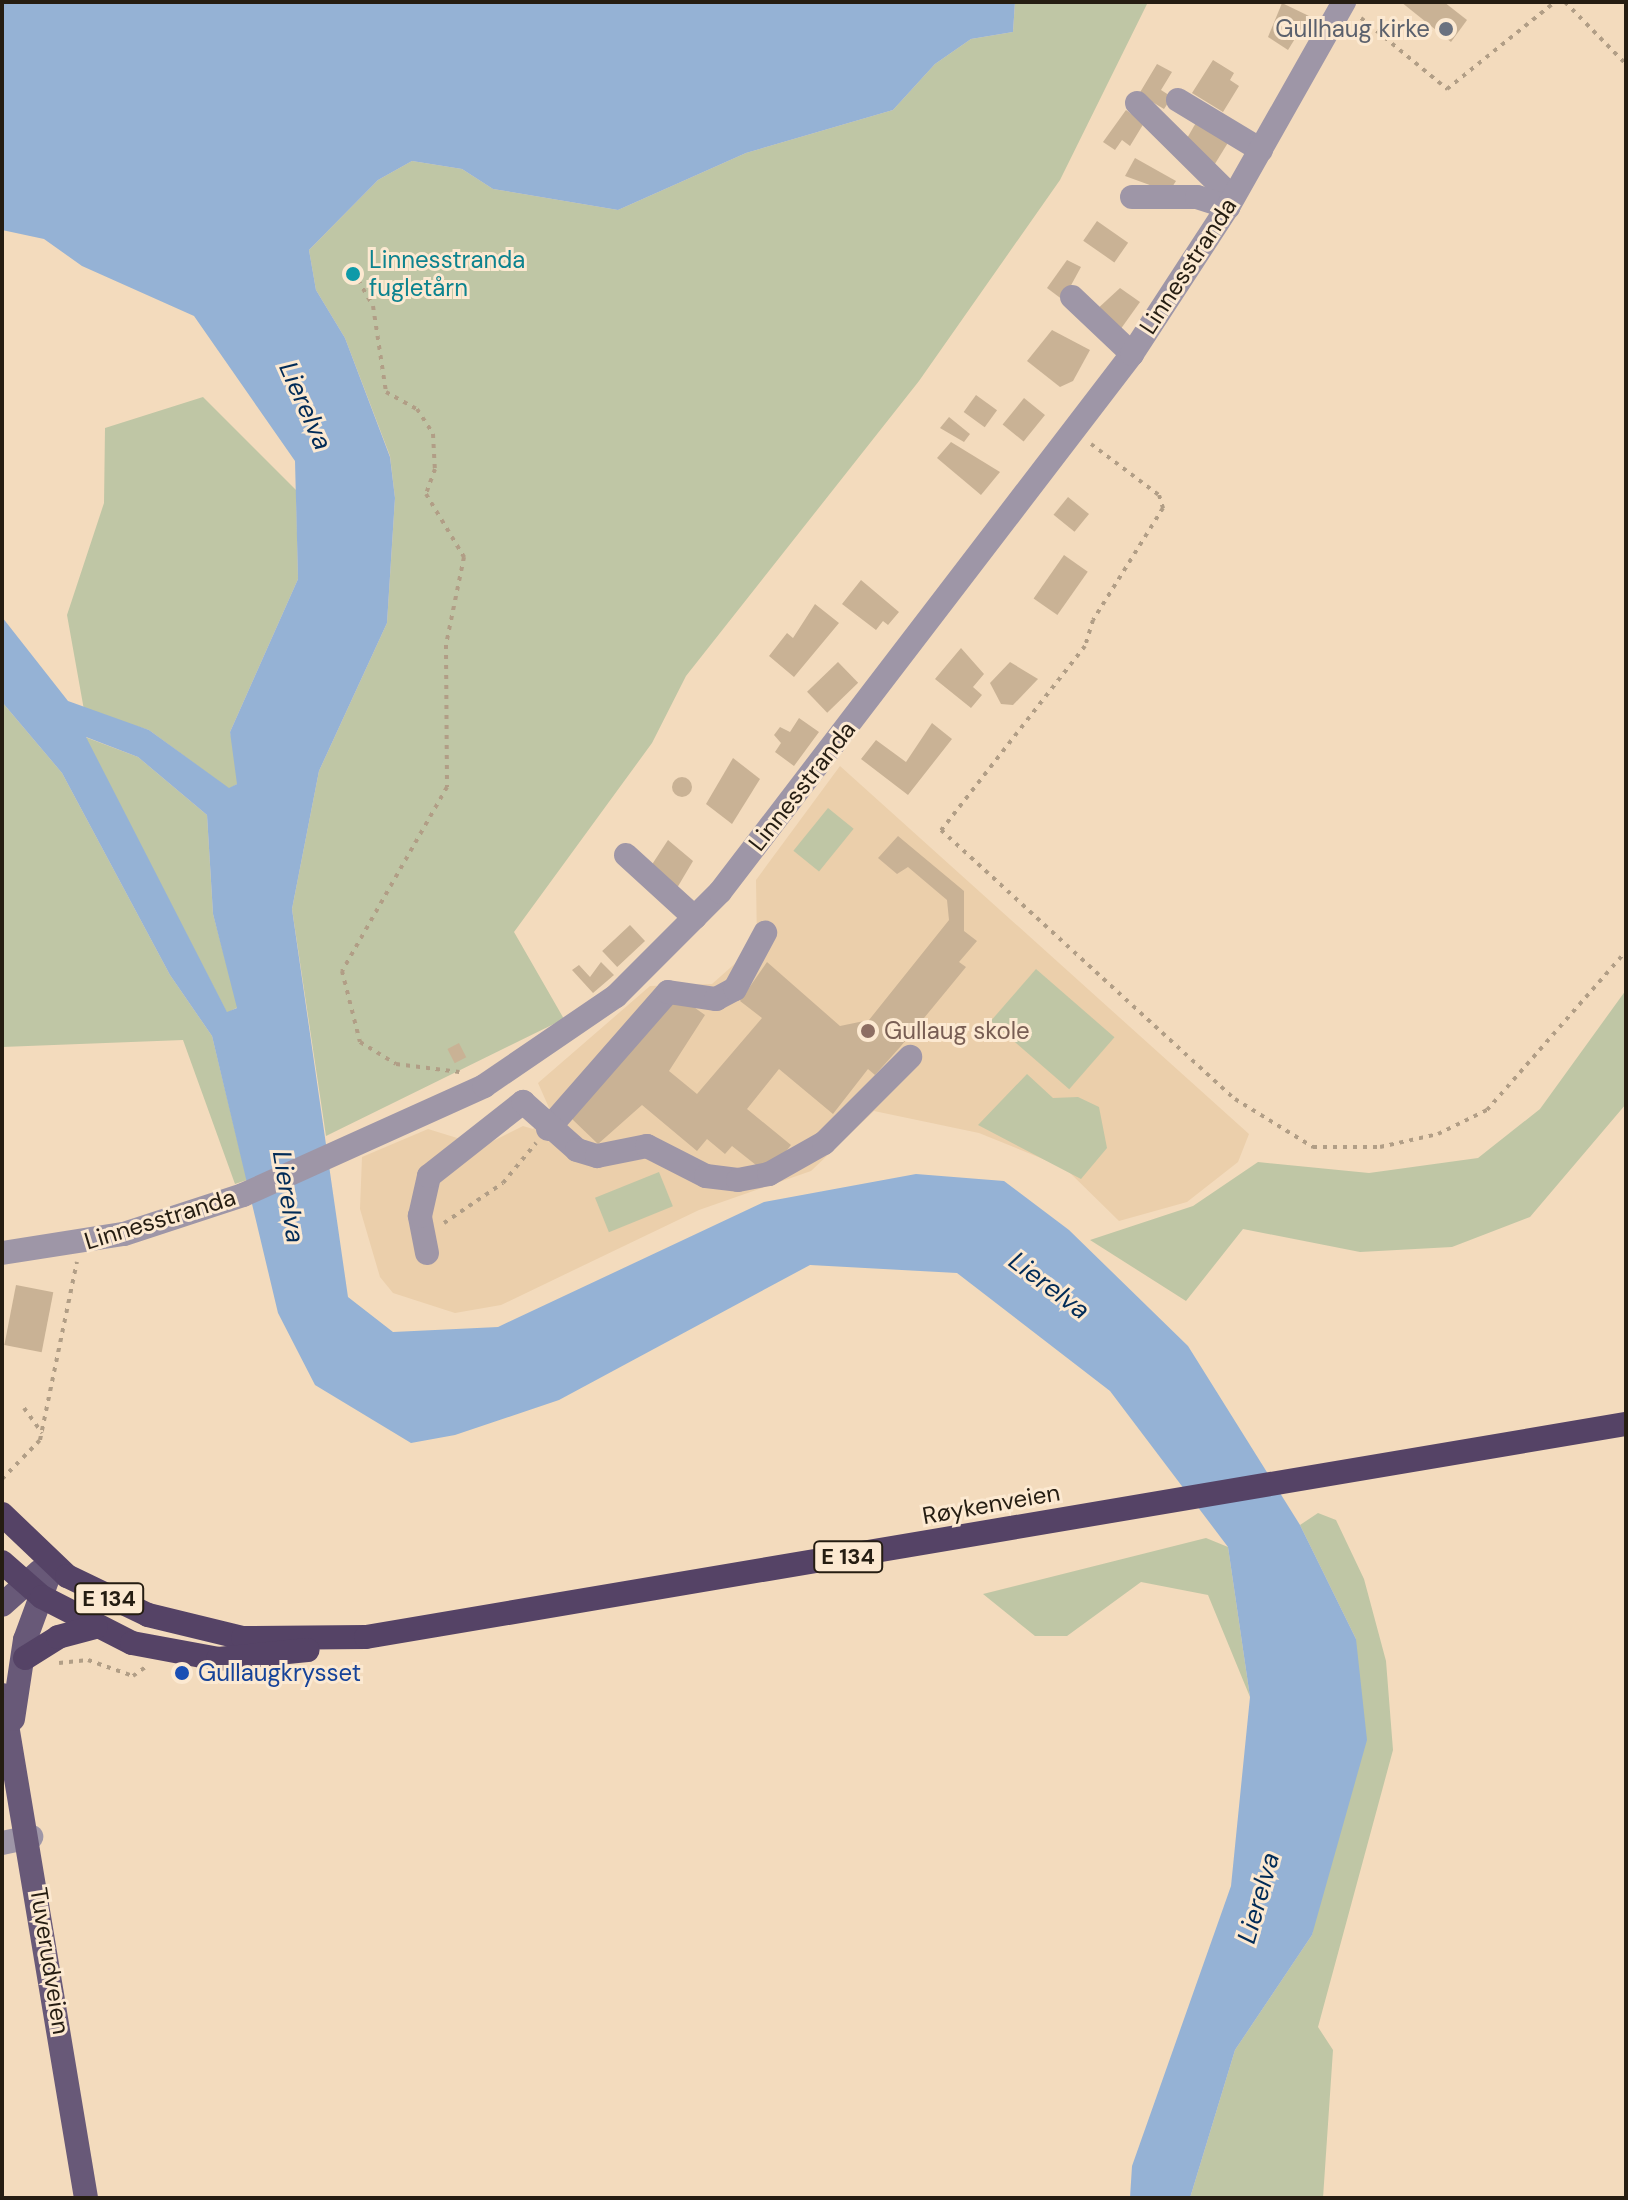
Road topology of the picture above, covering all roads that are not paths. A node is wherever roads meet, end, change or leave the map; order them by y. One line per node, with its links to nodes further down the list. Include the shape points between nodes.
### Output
1 (1343, 4): 4 (street, Linnesstranda)
2 (1178, 100): 4 (street)
3 (1137, 103): 6 (street)
4 (1261, 150): 6 (street, Linnesstranda)
5 (1132, 197): 6 (street)
6 (1230, 202): 8 (street, Linnesstranda)
7 (1072, 297): 8 (street)
8 (1132, 354): 10 (street, Linnesstranda)
9 (626, 855): 10 (street)
10 (695, 918): 15 (street, Linnesstranda, via 563,1037 484,1086 243,1195 124,1234)
11 (765, 933): 13 (street, via 735,989 716,999 668,992)
12 (910, 1057): 13 (street, via 853,1121 769,1174 706,1176 647,1146 597,1156)
13 (548, 1129): 14 (street, via 523,1102 435,1169 421,1195)
14 (425, 1243)
15 (2, 1253)
16 (1626, 1424): 24 (highway, Røykenveien / E 134)
17 (2, 1514): 19 (highway, Røykenveien / E 134)
18 (2, 1562): 20 (highway, Røykenveien / E 134)
19 (53, 1564): 20 (main road); 21 (main road, Tuverudveien); 24 (highway, Røykenveien / E 134, via 114,1602 205,1632 282,1640)
20 (21, 1582): 21 (highway, Røykenveien / E 134); 22 (main road)
21 (42, 1597): 23 (highway, Røykenveien / E 134); 25 (main road, Tuverudveien)
22 (2, 1605)
23 (96, 1627): 24 (highway, Røykenveien / E 134, via 152,1648 250,1659); 25 (highway, E 134, via 58,1637)
24 (366, 1637)
25 (36, 1662): 27 (main road, Tuverudveien)
26 (2, 1695): 27 (main road, Tuverudveien)
27 (12, 1725): 28 (main road, Tuverudveien)
28 (31, 1837): 29 (street); 30 (main road, Tuverudveien)
29 (2, 1843)
30 (86, 2198)

